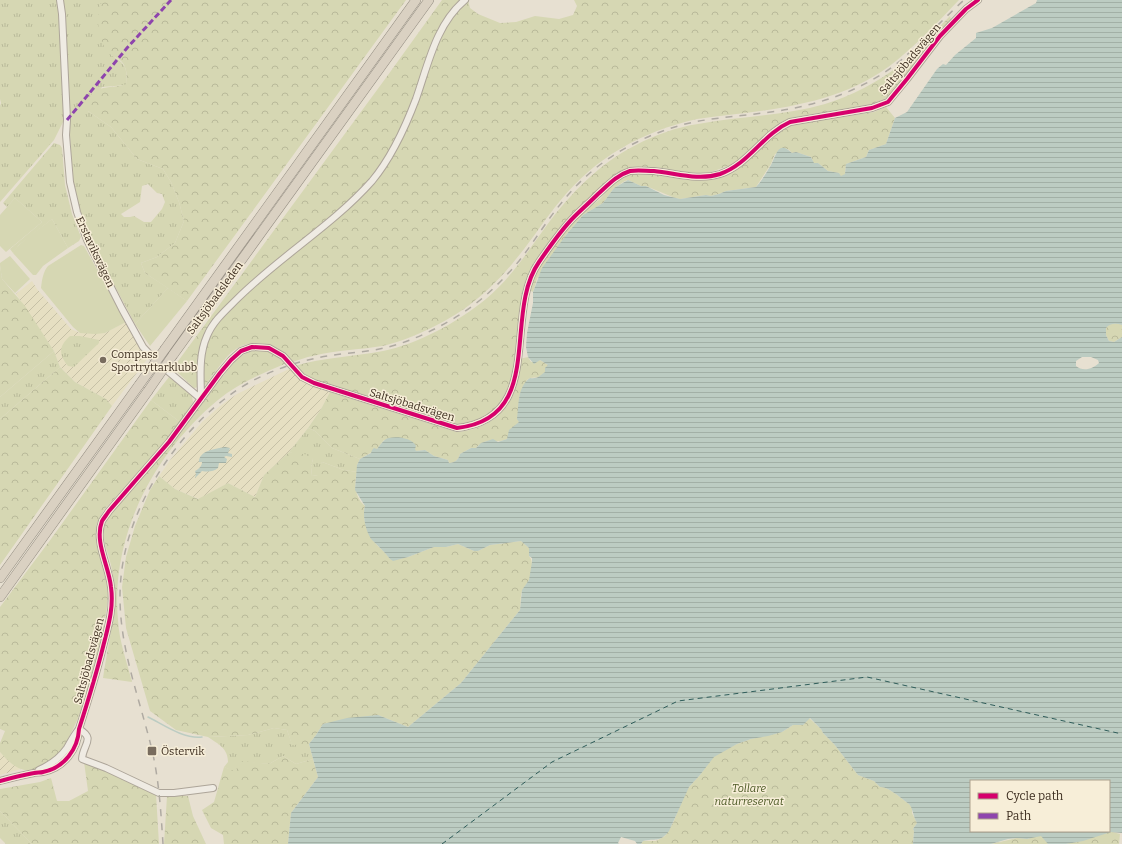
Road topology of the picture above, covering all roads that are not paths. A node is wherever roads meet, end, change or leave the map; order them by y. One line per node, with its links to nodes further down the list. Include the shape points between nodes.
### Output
1 (60, 0): 6 (street, Erstaviksvägen, via 66,135 70,182 77,212 87,240 143,347 156,362)
2 (416, 0): 7 (highway, Saltsjöbadsleden, bridge)
3 (430, 0): 8 (highway, Saltsjöbadsleden, bridge)
4 (466, 0): 6 (street, via 456,7 439,33 407,121 386,162 340,213 250,286 222,313 212,327 206,337 202,357)
5 (978, 0): 6 (street, Saltsjöbadsvägen, via 940,36 888,102 872,108 790,122 778,129 746,158 719,174 697,177 659,171 630,171 612,182 574,216 531,275 511,393 504,405 486,420 457,428 328,388 308,381 283,356 263,347 252,347 236,355)
6 (201, 399): 9 (street, Saltsjöbadsvägen, via 169,442 102,521 101,540 111,586 112,604 99,669)
7 (0, 578)
8 (0, 597)
9 (79, 729): 10 (street, Saltsjöbadsvägen, via 53,762 34,773); 11 (street, via 88,737 82,759 159,793)
10 (0, 781)
11 (213, 788)

